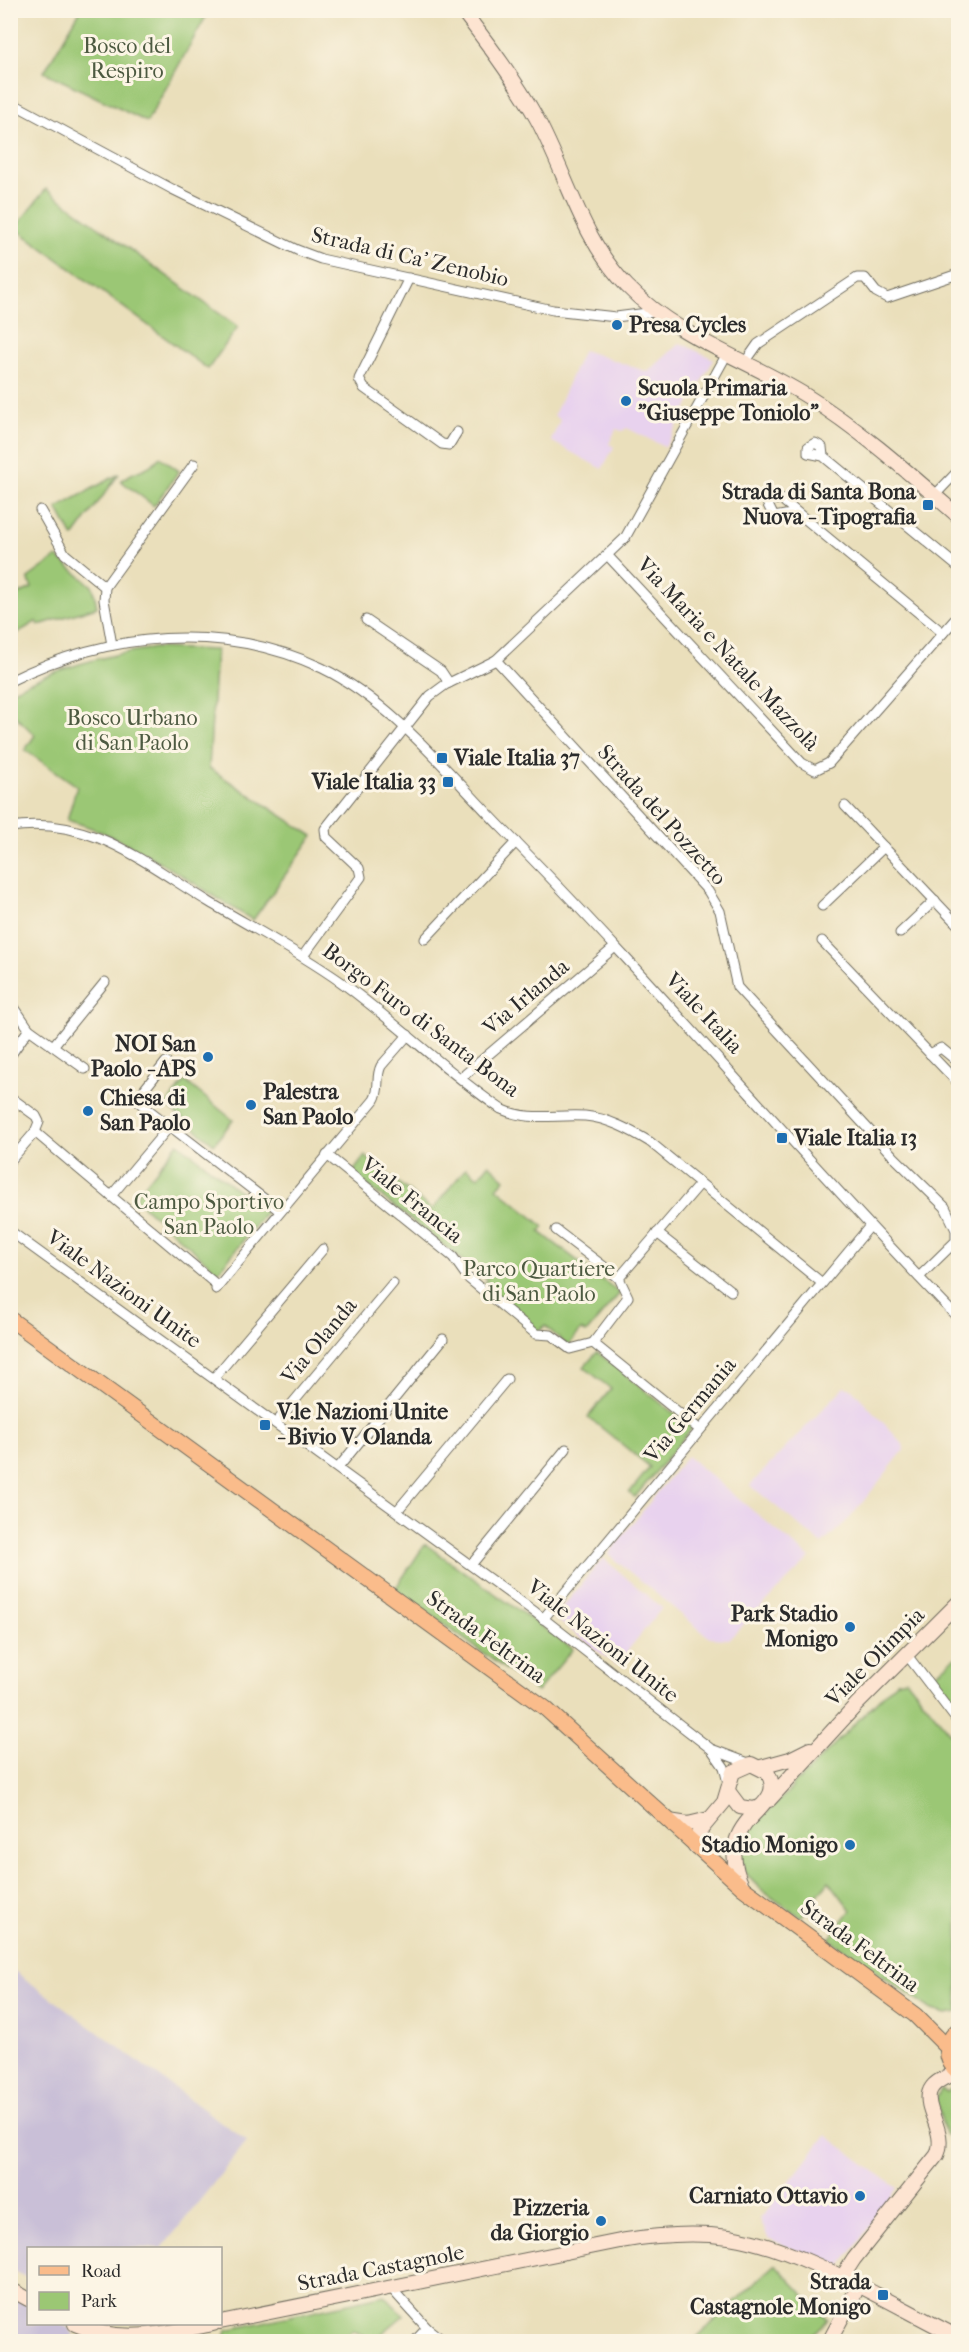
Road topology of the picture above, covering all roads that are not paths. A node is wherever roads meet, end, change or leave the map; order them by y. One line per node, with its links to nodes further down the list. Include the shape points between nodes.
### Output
1 (462, 10): 5 (street, via 522,93 597,247 627,286)
2 (10, 102): 4 (street, Strada di Ca' Zenobio, via 172,189 297,250)
3 (958, 274): 7 (street, via 887,298 865,278 857,278 758,344)
4 (409, 278): 5 (street, Strada di Ca' Zenobio, via 554,310 616,317); 8 (street, via 359,379 364,388 442,444 449,444)
5 (655, 312): 6 (street)
6 (728, 352): 7 (street); 16 (street, via 626,538)
7 (746, 361): 12 (street, via 827,409)
8 (457, 432)
9 (823, 456): 17 (street)
10 (194, 464): 18 (street)
11 (958, 471): 12 (street)
12 (935, 495): 15 (street)
13 (40, 510): 18 (street, via 65,554)
14 (798, 513): 21 (street)
15 (958, 516)
16 (608, 556): 21 (street, Via Maria e Natale Mazzolà, via 802,763 815,770 829,763); 23 (street)
17 (958, 567)
18 (105, 587): 22 (street)
19 (366, 620): 25 (street, via 441,671)
20 (956, 622): 21 (street, Via Maria e Natale Mazzolà)
21 (943, 633)
22 (112, 645): 24 (street, via 50,663); 26 (street, via 202,639 267,648 331,674)
23 (496, 660): 25 (street); 64 (street, Strada del Pozzetto, via 708,891 720,911 737,987 945,1207 956,1230 956,1241)
24 (10, 681)
25 (449, 683): 26 (street, via 429,696)
26 (404, 728): 29 (street, Viale Italia); 38 (street, via 325,829 326,837 359,868 361,877)
27 (845, 806): 30 (street)
28 (10, 827): 38 (street, Borgo Furo di Santa Bona, via 59,825 93,834)
29 (516, 842): 35 (street); 37 (street, Viale Italia)
30 (884, 847): 31 (street); 32 (street)
31 (935, 900): 33 (street); 34 (street)
32 (822, 906)
33 (958, 925)
34 (900, 933)
35 (425, 939)
36 (822, 940): 44 (street)
37 (615, 947): 49 (street, Via Irlanda); 59 (street, Viale Italia)
38 (303, 956): 42 (street, Borgo Furo di Santa Bona)
39 (105, 982): 43 (street)
40 (10, 1001): 41 (street)
41 (29, 1029): 43 (street); 45 (street)
42 (408, 1035): 49 (street, Borgo Furo di Santa Bona); 54 (street, via 378,1071 379,1088 374,1100)
43 (53, 1046): 48 (street)
44 (930, 1054): 47 (street, via 941,1048); 50 (street)
45 (10, 1056)
46 (166, 1062): 52 (street, via 136,1100)
47 (958, 1062)
48 (85, 1069)
49 (462, 1077): 56 (street, Borgo Furo di Santa Bona, via 501,1109 522,1117 585,1116 631,1131 650,1142)
50 (958, 1083)
51 (10, 1096): 53 (street, via 36,1116 39,1122)
52 (169, 1126): 57 (street); 58 (street)
53 (35, 1132): 55 (street); 57 (street)
54 (327, 1155): 58 (street); 72 (street, Viale Francia, via 453,1257 468,1278 536,1334 551,1335 570,1349)
55 (10, 1161)
56 (699, 1185): 62 (street); 67 (street, Borgo Furo di Santa Bona)
57 (111, 1196): 58 (street, via 217,1287)
58 (280, 1211)
59 (870, 1226): 64 (street, Viale Italia); 67 (street, Via Germania)
60 (556, 1230): 65 (street)
61 (10, 1231): 73 (street, Viale Nazioni Unite)
62 (657, 1233): 65 (street); 68 (street)
63 (323, 1249): 73 (street, Viale Nazioni Unite)
64 (919, 1277): 69 (street, Viale Italia)
65 (619, 1278): 72 (street, via 628,1297)
66 (393, 1283): 75 (street, Via Olanda)
67 (822, 1283): 76 (street, Via Germania)
68 (731, 1291)
69 (958, 1318)
70 (10, 1319): 91 (main road, Strada Feltrina, via 545,1708)
71 (443, 1339): 78 (street)
72 (593, 1343): 76 (street)
73 (214, 1378): 75 (street, Viale Nazioni Unite)
74 (507, 1379): 79 (street)
75 (276, 1423): 78 (street, Viale Nazioni Unite)
76 (699, 1429): 82 (street, Via Germania)
77 (566, 1449): 80 (street)
78 (338, 1468): 79 (street, Viale Nazioni Unite)
79 (397, 1511): 80 (street, Viale Nazioni Unite)
80 (471, 1565): 82 (street, Viale Nazioni Unite)
81 (958, 1603): 83 (street, Viale Olimpia)
82 (543, 1619): 86 (street, Viale Nazioni Unite)
83 (907, 1655): 84 (street); 85 (street, Viale Olimpia)
84 (958, 1722)
85 (822, 1741): 87 (street, Viale Olimpia, via 790,1759); 89 (street, Viale Olimpia)
86 (711, 1749): 87 (street, Viale Nazioni Unite); 88 (street, Viale Nazioni Unite, via 724,1767)
87 (756, 1766): 88 (street, via 733,1772); 89 (street, via 767,1772 773,1786)
88 (728, 1787): 89 (street, via 734,1803 740,1807 753,1809); 90 (street, via 721,1808)
89 (764, 1804): 93 (street, Viale Olimpia, via 735,1839 733,1858)
90 (709, 1819): 91 (street, via 688,1824); 92 (street)
91 (669, 1821): 92 (main road, Strada Feltrina)
92 (695, 1846): 93 (main road, Strada Feltrina)
93 (743, 1888): 94 (main road, Strada Feltrina)
94 (915, 2015): 95 (main road, Strada Feltrina); 96 (main road, Strada Feltrina)
95 (958, 2030): 96 (main road, Strada Feltrina)
96 (953, 2063): 97 (street, via 931,2089 928,2099 940,2138 939,2150)
97 (841, 2279): 98 (street, Strada Castagnole); 99 (street, Strada Castagnole, via 790,2254 754,2243 729,2237 676,2234 620,2241)
98 (858, 2287): 107 (street, Strada Castagnole); 110 (street)
99 (391, 2288): 102 (street, Strada Castagnole); 105 (street)
100 (10, 2289): 101 (street)
101 (27, 2298)
102 (222, 2322)
103 (77, 2325): 106 (street)
104 (207, 2325): 106 (street, via 137,2336)
105 (427, 2328): 108 (street); 109 (street)
106 (97, 2337)
107 (958, 2337)
108 (414, 2342)
109 (445, 2342)
110 (830, 2342)

